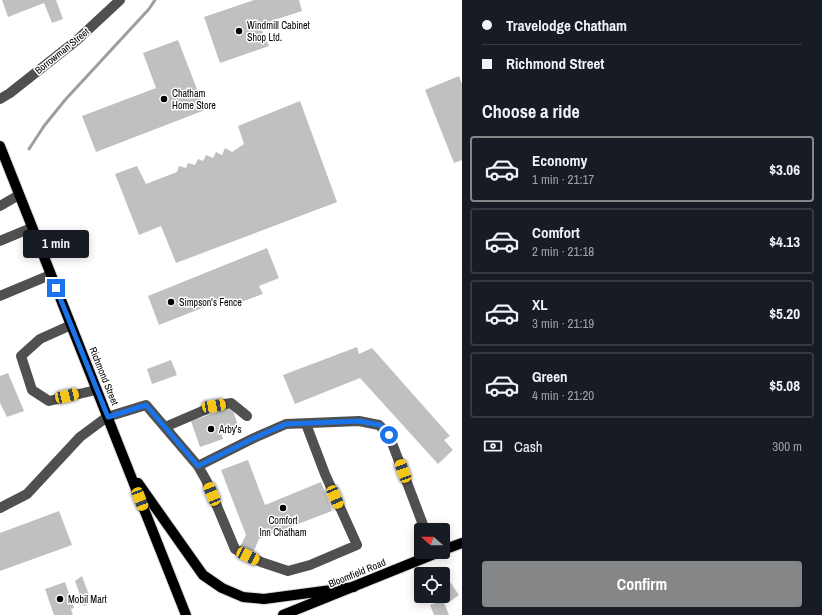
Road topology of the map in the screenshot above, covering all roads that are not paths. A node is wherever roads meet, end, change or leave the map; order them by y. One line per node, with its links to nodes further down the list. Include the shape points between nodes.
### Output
1 (120, 0): 2 (street, Borrowman Street, via 77,40 10,93)
2 (0, 98)
3 (0, 146): 4 (main road, Richmond Street)
4 (19, 195): 5 (street); 6 (main road, Richmond Street)
5 (0, 206)
6 (31, 228): 7 (street); 8 (main road, Richmond Street)
7 (0, 240)
8 (50, 275): 9 (street); 10 (main road, Richmond Street)
9 (0, 296)
10 (70, 325): 11 (main road, Richmond Street); 11 (street, via 40,339 21,356 32,390 49,401)
11 (96, 390): 13 (main road, Richmond Street)
12 (247, 416): 15 (street, via 231,403 214,406)
13 (108, 417): 15 (street, via 146,405); 17 (main road, Richmond Street); 18 (street, via 80,437 27,494)
14 (306, 424): 16 (street, via 285,425); 16 (street, via 357,545 310,565 288,571 261,562 235,549); 19 (street, via 359,421 380,425 389,435)
15 (165, 427): 16 (street)
16 (198, 466)
17 (129, 471): 23 (main road, via 203,575 222,588 243,597 264,599); 24 (main road, Richmond Street)
18 (0, 508)
19 (422, 523)
20 (462, 543): 21 (main road, Bloomfield Road)
21 (450, 547)
22 (420, 559): 23 (main road, Bloomfield Road)
23 (354, 587): 25 (main road, Bloomfield Road)
24 (186, 615)
25 (283, 615)

